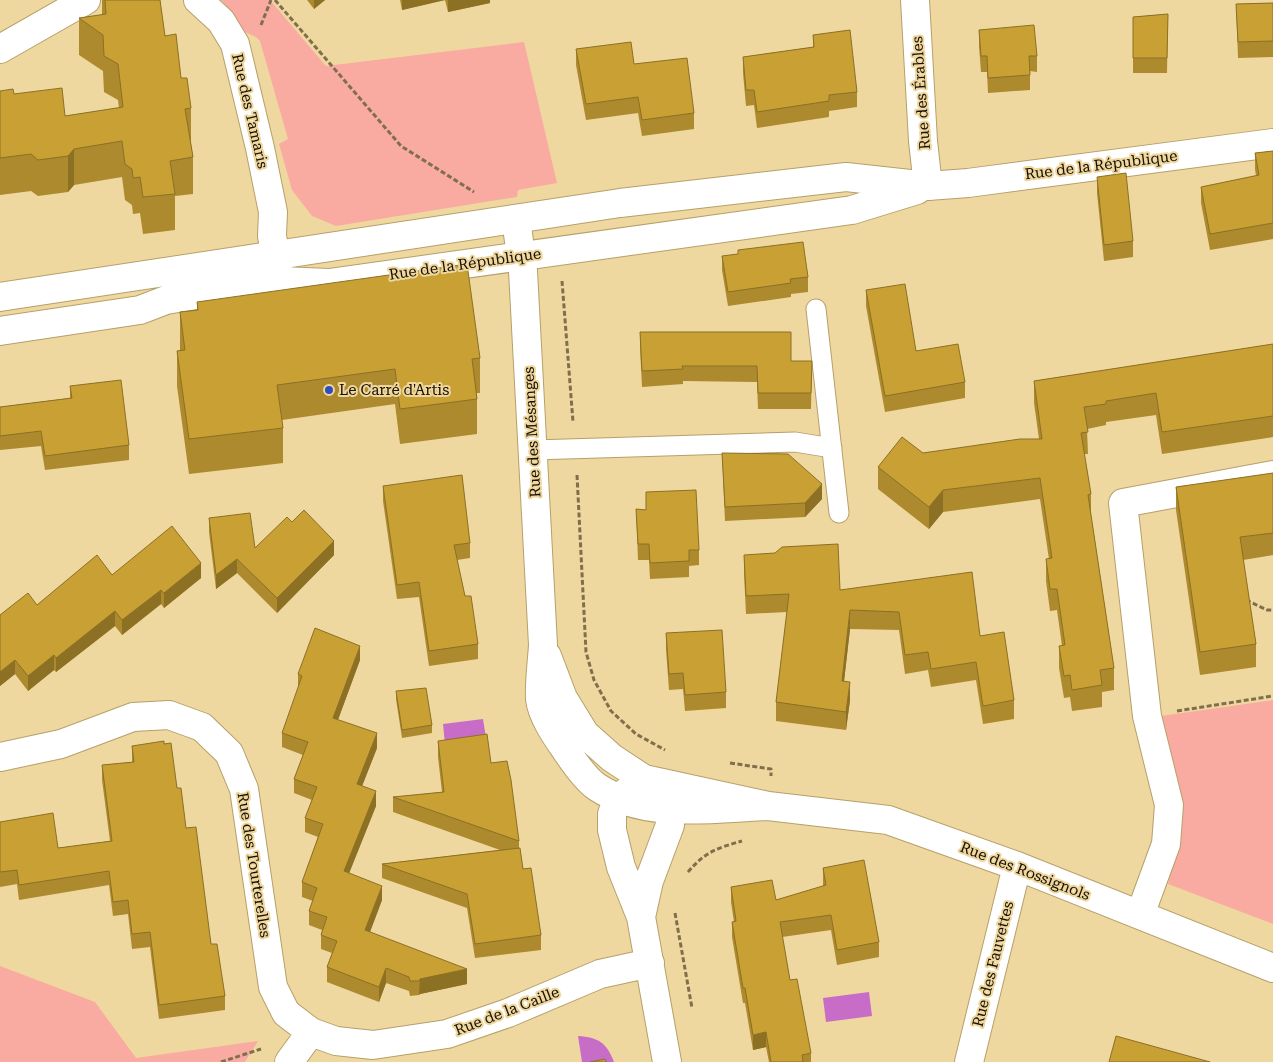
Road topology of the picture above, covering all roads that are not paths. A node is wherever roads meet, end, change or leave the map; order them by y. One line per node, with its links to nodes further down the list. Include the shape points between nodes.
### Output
1 (86, 0): 4 (street)
2 (198, 0): 9 (street, Rue des Tamaris, via 222,21 234,44 273,212)
3 (915, 0): 6 (street, Rue des Érables)
4 (0, 49)
5 (1273, 143): 6 (street, Rue de la République)
6 (928, 186): 7 (street, Rue de la République, via 846,177 620,203); 8 (street, Rue de la République, via 852,210)
7 (516, 219): 8 (street, Rue des Mésanges); 9 (street, Rue de la République)
8 (521, 257): 9 (street, Rue de la République, via 329,284); 14 (street, Rue des Mésanges)
9 (276, 258): 10 (street, Rue de la République); 12 (street, Rue de la République, via 140,310)
10 (0, 297)
11 (816, 309): 13 (lane)
12 (0, 331)
13 (832, 448): 14 (lane, via 795,442); 16 (lane)
14 (533, 450): 17 (street, Rue des Mésanges)
15 (1273, 475): 24 (street, via 1123,503 1147,716 1169,805 1166,844)
16 (839, 513)
17 (544, 645): 19 (street, Rue des Mésanges, via 563,698 585,734 612,758); 21 (street, Rue des Mésanges, via 540,699 552,729 572,760 595,786)
18 (0, 757): 28 (street, Rue des Tourterelles, via 62,744 133,717 168,716 202,727 229,753 244,789 273,987 286,1013)
19 (644, 779): 20 (street, Rue des Rossignols); 21 (street); 22 (street, Rue des Mésanges)
20 (769, 795): 22 (street, Rue des Rossignols); 23 (street, Rue des Rossignols, via 888,820)
21 (618, 798): 22 (street, Rue des Mésanges); 25 (street, via 612,814 612,830 621,867)
22 (669, 809): 25 (street, via 670,825 649,881)
23 (1017, 866): 24 (street, Rue des Rossignols); 31 (street, Rue des Fauvettes)
24 (1140, 915): 27 (street, Rue des Rossignols)
25 (641, 918): 26 (street)
26 (650, 964): 28 (street, Rue de la Caille, via 600,974 508,1013 447,1034 373,1046 336,1041); 30 (street)
27 (1273, 968)
28 (311, 1032): 29 (street)
29 (289, 1062)
30 (667, 1062)
31 (969, 1062)

